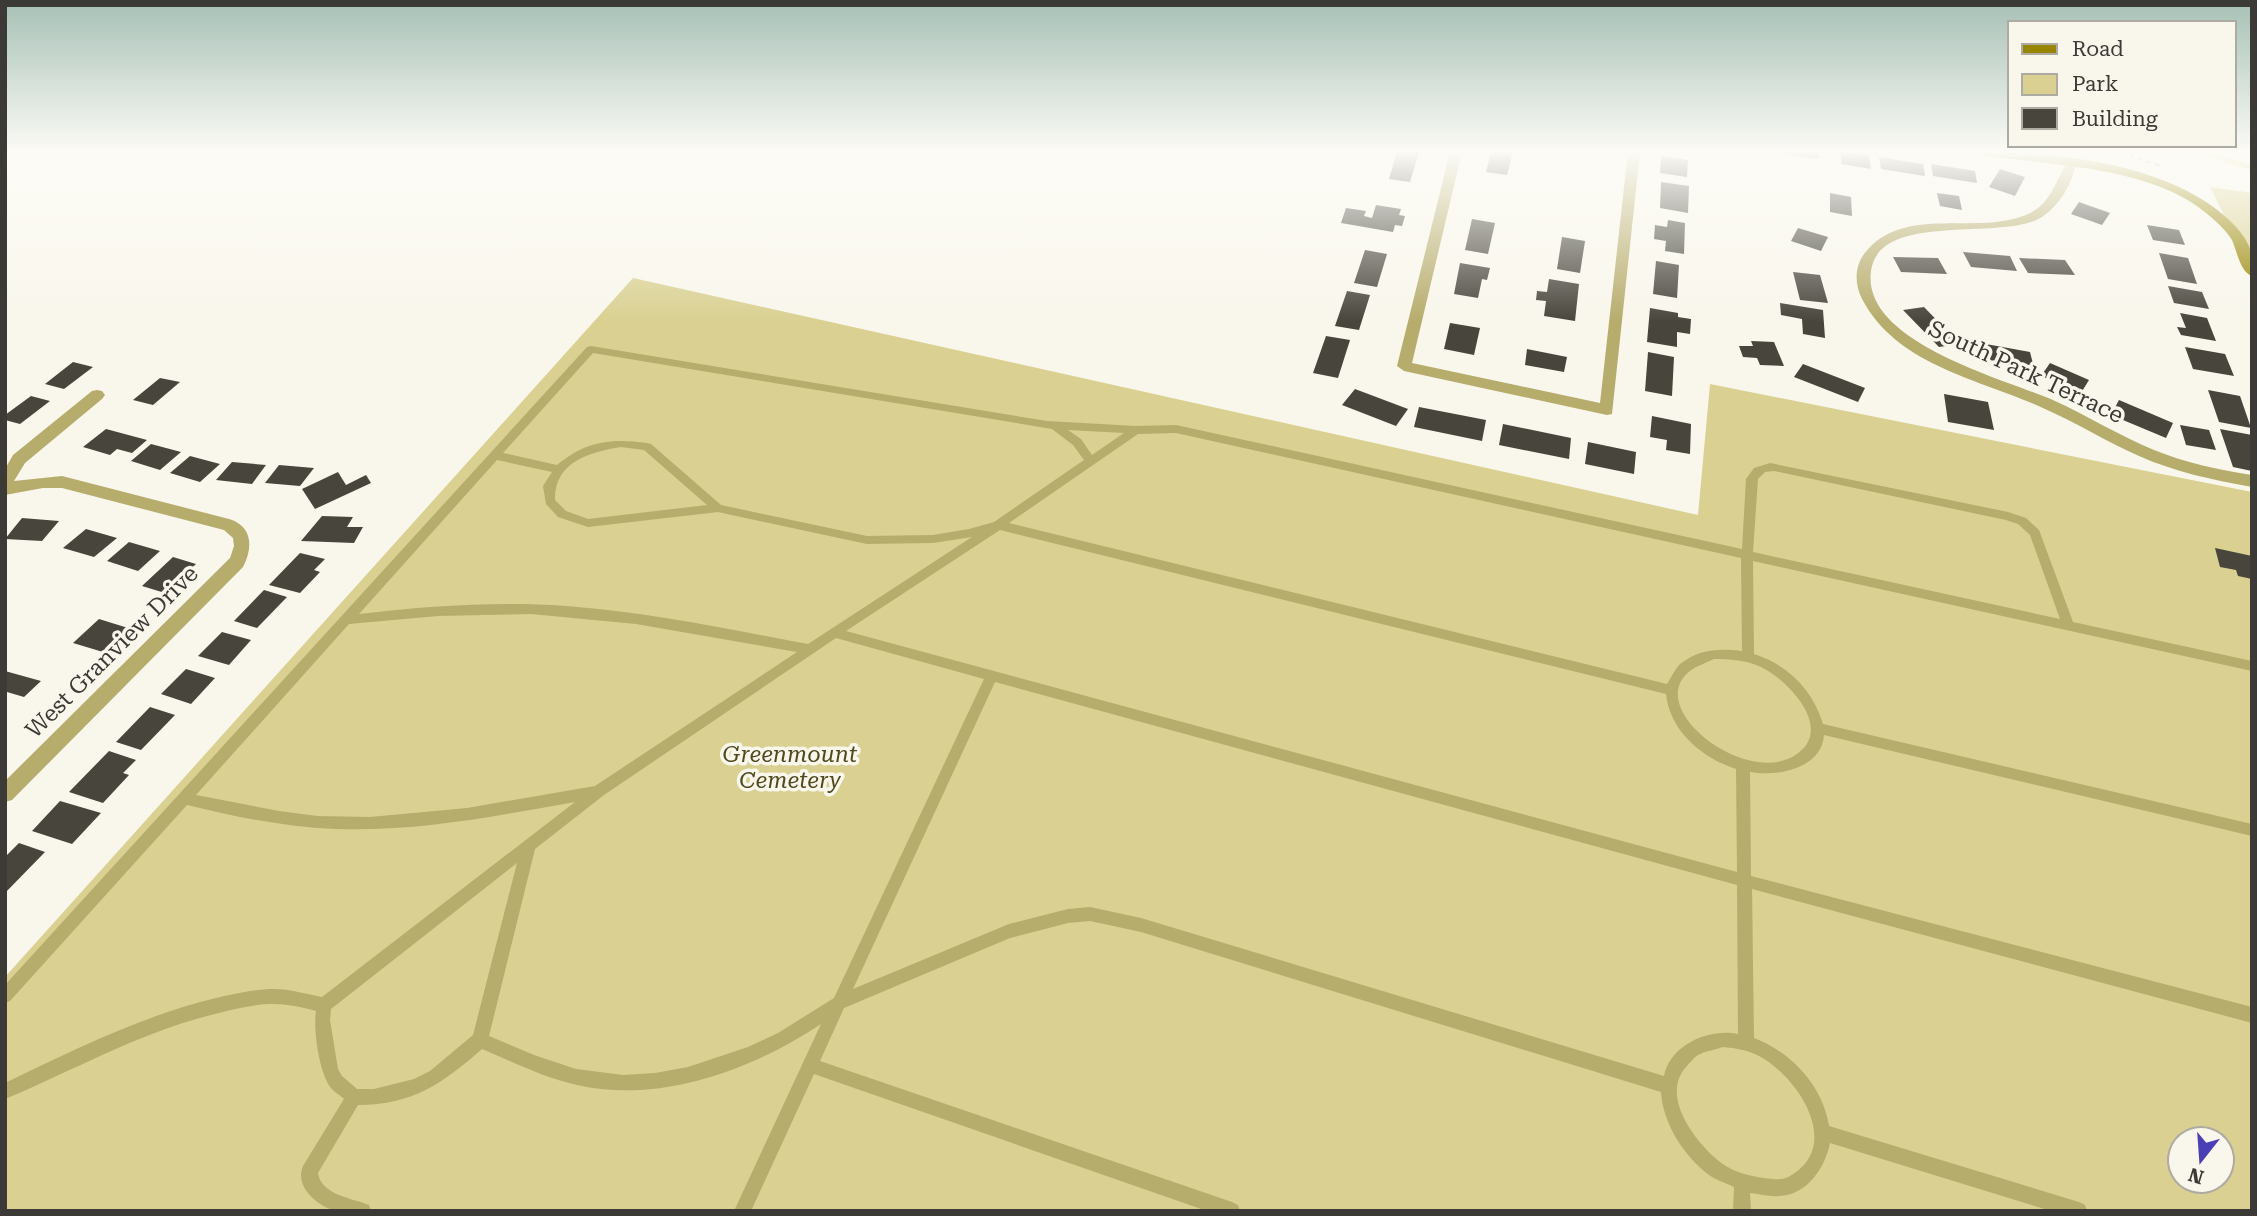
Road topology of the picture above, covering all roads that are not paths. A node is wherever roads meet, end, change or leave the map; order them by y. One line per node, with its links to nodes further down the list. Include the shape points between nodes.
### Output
1 (1442, 209): 2 (street, via 1404,366 1607,410)
2 (1628, 209)
3 (2045, 209): 12 (street, South Park Terrace, via 2032,217 2002,223 1924,228 1886,242 1866,264 1863,280 1868,298 1901,337 1925,353 2179,466)
4 (2207, 209): 5 (street, via 2237,238)
5 (2252, 272)
6 (97, 394): 13 (street, via 19,460)
7 (1047, 425): 8 (lane); 9 (lane, via 591,349); 10 (lane, via 1076,440)
8 (1136, 430): 10 (lane); 16 (lane, via 1176,429)
9 (494, 455): 11 (lane); 17 (lane)
10 (1090, 462): 15 (lane)
11 (558, 469): 14 (lane, via 586,449 633,443 647,447); 14 (lane, via 548,493 551,504 572,520 604,523)
12 (2252, 481)
13 (5, 487): 28 (street, West Granview Drive, via 62,482 229,525 243,540 237,562)
14 (718, 508): 15 (lane, via 867,540 933,539)
15 (998, 525): 19 (lane); 24 (lane)
16 (1747, 557): 18 (lane); 18 (lane, via 1752,479 1763,468 2008,516 2035,533); 21 (lane)
17 (345, 620): 20 (lane, via 457,610 533,610 594,614); 29 (lane)
18 (2068, 625): 22 (lane)
19 (834, 633): 20 (lane); 23 (lane)
20 (810, 649): 27 (lane)
21 (1748, 657): 24 (lane, via 1712,654 1695,659 1681,669); 25 (lane, via 1785,675 1802,690)
22 (2252, 666)
23 (991, 678): 32 (lane); 34 (lane)
24 (1671, 690): 26 (lane, via 1676,716 1693,738 1709,752)
25 (1818, 728): 26 (lane, via 1807,755 1793,764 1775,769); 30 (lane)
26 (1743, 766): 32 (lane)
27 (599, 791): 29 (lane, via 446,817 351,822 238,812); 31 (lane)
28 (5, 794)
29 (184, 798): 33 (lane)
30 (2252, 830)
31 (530, 845): 35 (lane); 37 (lane)
32 (1745, 881): 36 (lane); 38 (lane)
33 (5, 996)
34 (839, 1003): 37 (lane, via 795,1032 740,1057 684,1076 633,1084 589,1080); 39 (lane); 40 (lane, via 1009,931 1090,914 1142,925)
35 (324, 1005): 41 (lane, via 267,997 218,1005 94,1049); 42 (lane, via 330,1070)
36 (2252, 1014)
37 (480, 1040): 42 (lane, via 436,1077 416,1087)
38 (1746, 1042): 40 (lane, via 1723,1039 1689,1049 1676,1063); 43 (lane, via 1778,1059 1804,1085 1817,1108)
39 (810, 1065): 46 (lane); 47 (lane)
40 (1669, 1086): 44 (lane, via 1671,1111 1682,1135 1719,1174)
41 (5, 1091)
42 (354, 1097): 45 (lane, via 309,1172 308,1182 314,1192)
43 (1822, 1132): 44 (lane, via 1815,1164 1802,1179 1784,1187); 49 (lane)
44 (1742, 1185): 48 (lane)
45 (363, 1211)
46 (742, 1211)
47 (1233, 1211)
48 (1742, 1211)
49 (2079, 1211)

